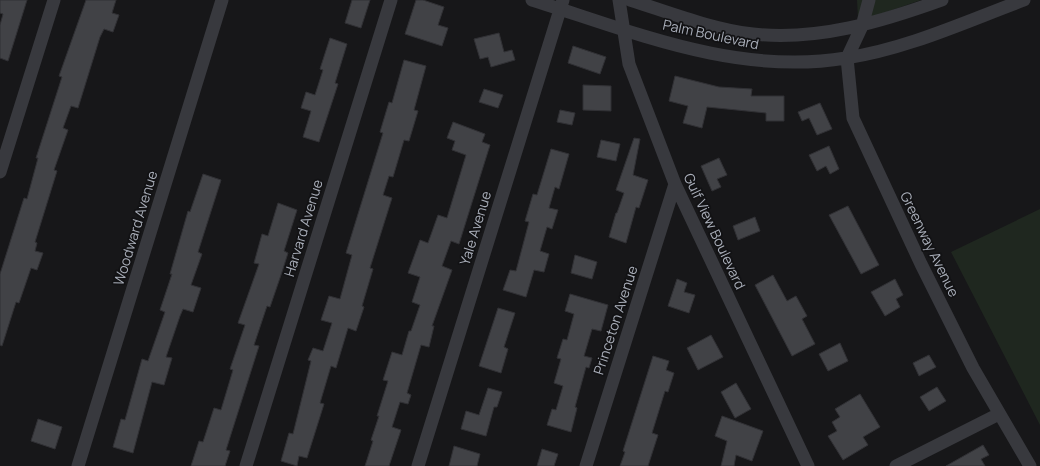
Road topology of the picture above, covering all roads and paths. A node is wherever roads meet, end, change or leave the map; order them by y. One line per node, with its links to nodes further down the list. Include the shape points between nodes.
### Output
1 (54, 0): 14 (street)
2 (222, 0): 17 (street, Woodward Avenue)
3 (391, 0): 18 (street, Harvard Avenue)
4 (532, 0): 10 (street, Palm Boulevard)
5 (619, 0): 12 (street, Gulf View Boulevard)
6 (630, 0): 11 (street, Palm Boulevard, via 722,28 752,34 794,36)
7 (869, 0): 11 (street, Greenway Avenue)
8 (942, 0): 11 (street, Palm Boulevard)
9 (1024, 0): 13 (street, Palm Boulevard, via 898,46)
10 (561, 4): 12 (street, Palm Boulevard); 19 (street, Yale Avenue)
11 (862, 26): 13 (street, Greenway Avenue)
12 (624, 30): 13 (street, Palm Boulevard, via 756,62 800,63); 15 (street, Gulf View Boulevard, via 629,64)
13 (847, 58): 16 (street, Greenway Avenue, via 853,118 921,264)
14 (0, 172)
15 (675, 184): 20 (street, Princeton Avenue); 21 (street, Gulf View Boulevard)
16 (999, 414): 22 (street); 23 (street, Greenway Avenue)
17 (78, 466)
18 (246, 466)
19 (418, 466)
20 (586, 466)
21 (808, 466)
22 (896, 466)
23 (1030, 466)

